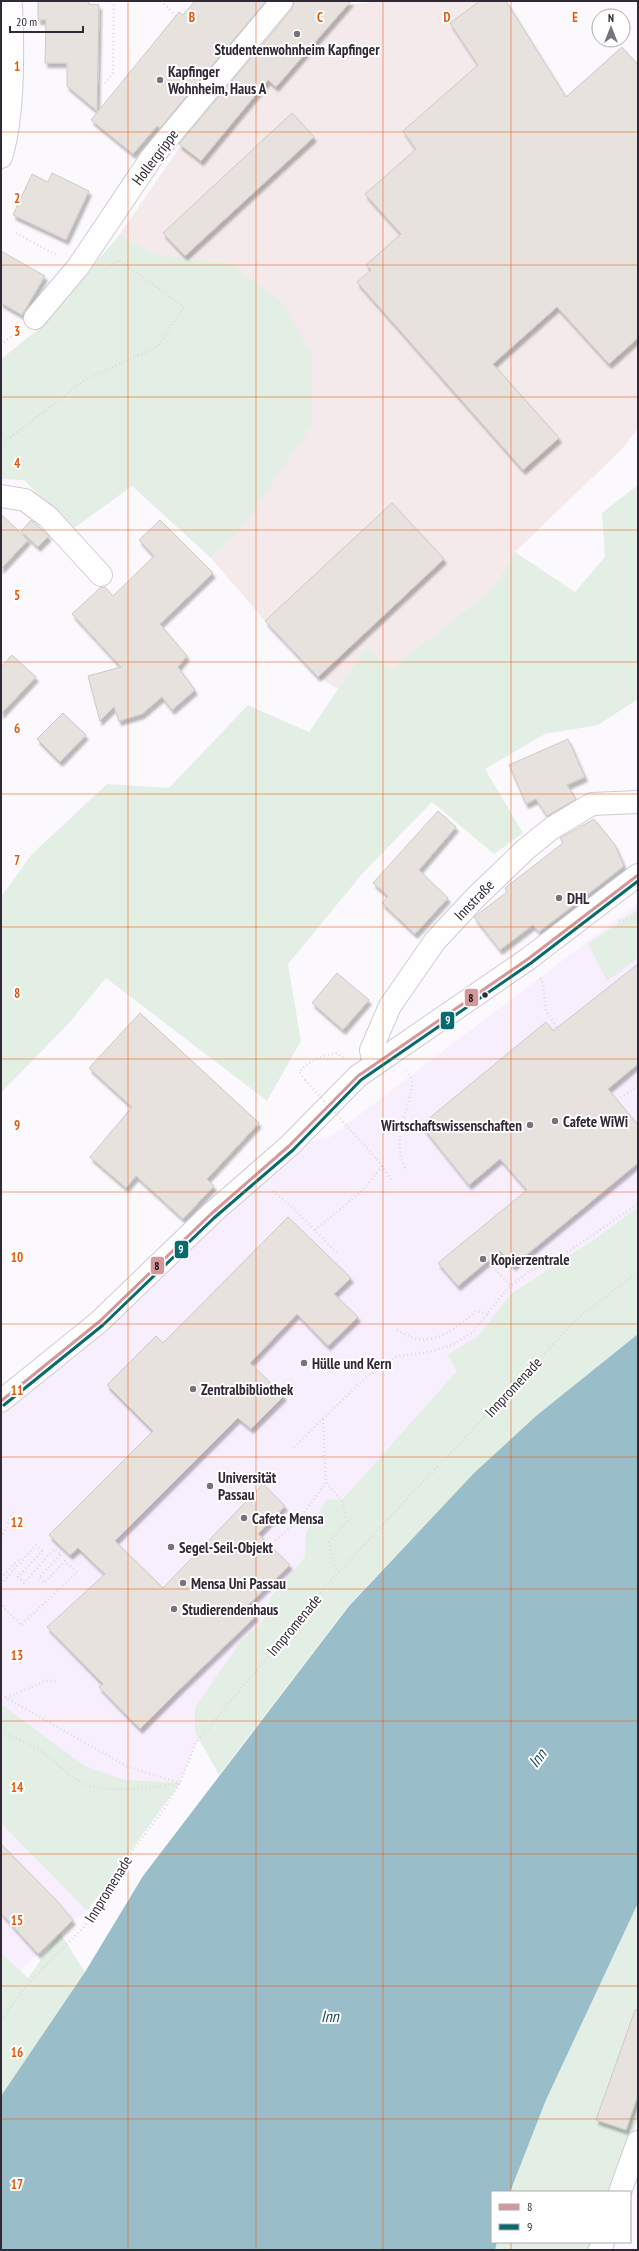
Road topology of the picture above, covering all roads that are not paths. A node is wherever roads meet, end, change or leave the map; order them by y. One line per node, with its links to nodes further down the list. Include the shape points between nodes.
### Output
1 (8, 1): 3 (street, via 13,45 6,141)
2 (282, 1): 4 (street, Hollergrippe, via 152,157 78,267)
3 (1, 157)
4 (35, 318)
5 (1, 496): 6 (street, via 25,500 48,517)
6 (101, 575)
7 (638, 802): 9 (street, Innstraße, via 592,804 552,828 476,897 435,942 390,1006 371,1050)
8 (638, 875): 9 (street, via 528,959)
9 (374, 1065): 10 (street, via 358,1076 256,1176 211,1214 100,1321)
10 (1, 1401)
11 (638, 2142): 12 (street)
12 (620, 2191)

